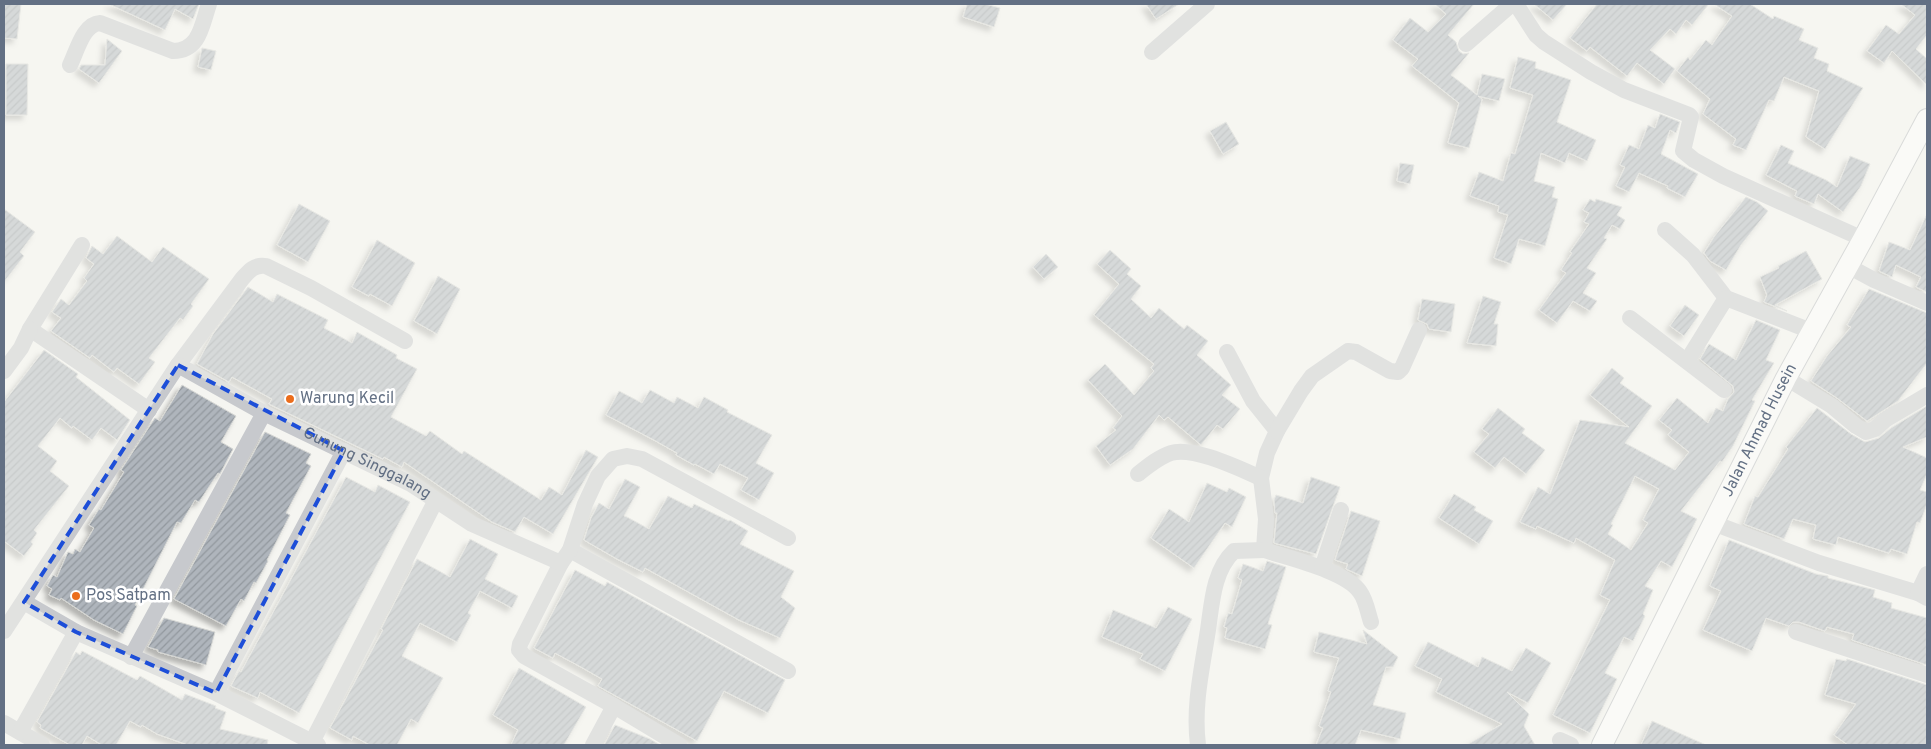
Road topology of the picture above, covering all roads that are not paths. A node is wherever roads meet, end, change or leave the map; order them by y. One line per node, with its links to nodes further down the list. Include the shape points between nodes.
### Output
1 (209, 4): 7 (street, via 196,41 189,48 173,51 100,23 87,29)
2 (1207, 4): 6 (street)
3 (1512, 4): 5 (street)
4 (1516, 4): 10 (street, via 1536,35 1584,68 1624,90 1689,114 1683,151 1694,160)
5 (1466, 44)
6 (1152, 52)
7 (70, 65)
8 (1927, 119): 10 (main road, Jalan Ahmad Husein)
9 (1665, 230): 13 (street, via 1693,255)
10 (1863, 239): 12 (main road, Jalan Ahmad Husein)
11 (82, 245): 16 (street)
12 (1848, 266): 14 (street); 18 (main road, Jalan Ahmad Husein)
13 (1726, 298): 18 (street); 21 (street)
14 (1927, 303)
15 (1630, 318): 21 (street)
16 (30, 329): 23 (street); 27 (street)
17 (1419, 330): 29 (street, via 1398,372 1390,371 1356,352 1348,352 1321,369 1301,391)
18 (1811, 331): 24 (main road, Jalan Ahmad Husein)
19 (405, 341): 22 (street, via 310,288 260,265 242,279)
20 (1226, 352): 29 (street, via 1253,402)
21 (1687, 361): 25 (street)
22 (178, 365): 27 (street); 28 (street, Gunung Singgalang)
23 (4, 371)
24 (1786, 378): 26 (street, via 1832,406 1866,432); 35 (main road, Jalan Ahmad Husein)
25 (1724, 390)
26 (1927, 395)
27 (149, 410): 43 (street)
28 (264, 413): 30 (street, Gunung Singgalang); 48 (street)
29 (1277, 431): 32 (street)
30 (344, 451): 33 (street, Gunung Singgalang); 51 (street)
31 (1138, 474): 32 (street, via 1172,452 1180,452 1199,454)
32 (1261, 478): 38 (street, via 1266,519)
33 (436, 500): 39 (street, Gunung Singgalang, via 472,524); 55 (street)
34 (1341, 510): 40 (street)
35 (1714, 524): 42 (street, via 1819,563); 60 (main road, Jalan Ahmad Husein)
36 (788, 538): 37 (street, via 642,459 627,456 612,459 598,476)
37 (570, 550): 39 (street); 49 (street)
38 (1264, 550): 40 (street); 59 (street, via 1234,551 1217,578 1196,703)
39 (561, 563): 52 (street, via 519,650 549,671)
40 (1322, 568): 44 (street, via 1361,593)
41 (1927, 574): 42 (street)
42 (1923, 596)
43 (24, 602): 45 (street); 46 (street)
44 (1370, 622)
45 (4, 631)
46 (76, 632): 48 (street); 54 (street)
47 (1796, 632): 50 (street)
48 (130, 656): 51 (street)
49 (788, 671)
50 (1927, 675)
51 (216, 694): 55 (street)
52 (614, 706): 57 (street); 58 (street)
53 (4, 723): 54 (street)
54 (20, 732): 56 (street)
55 (315, 744)
56 (42, 745)
57 (593, 745)
58 (679, 745)
59 (1198, 745)
60 (1602, 745)

